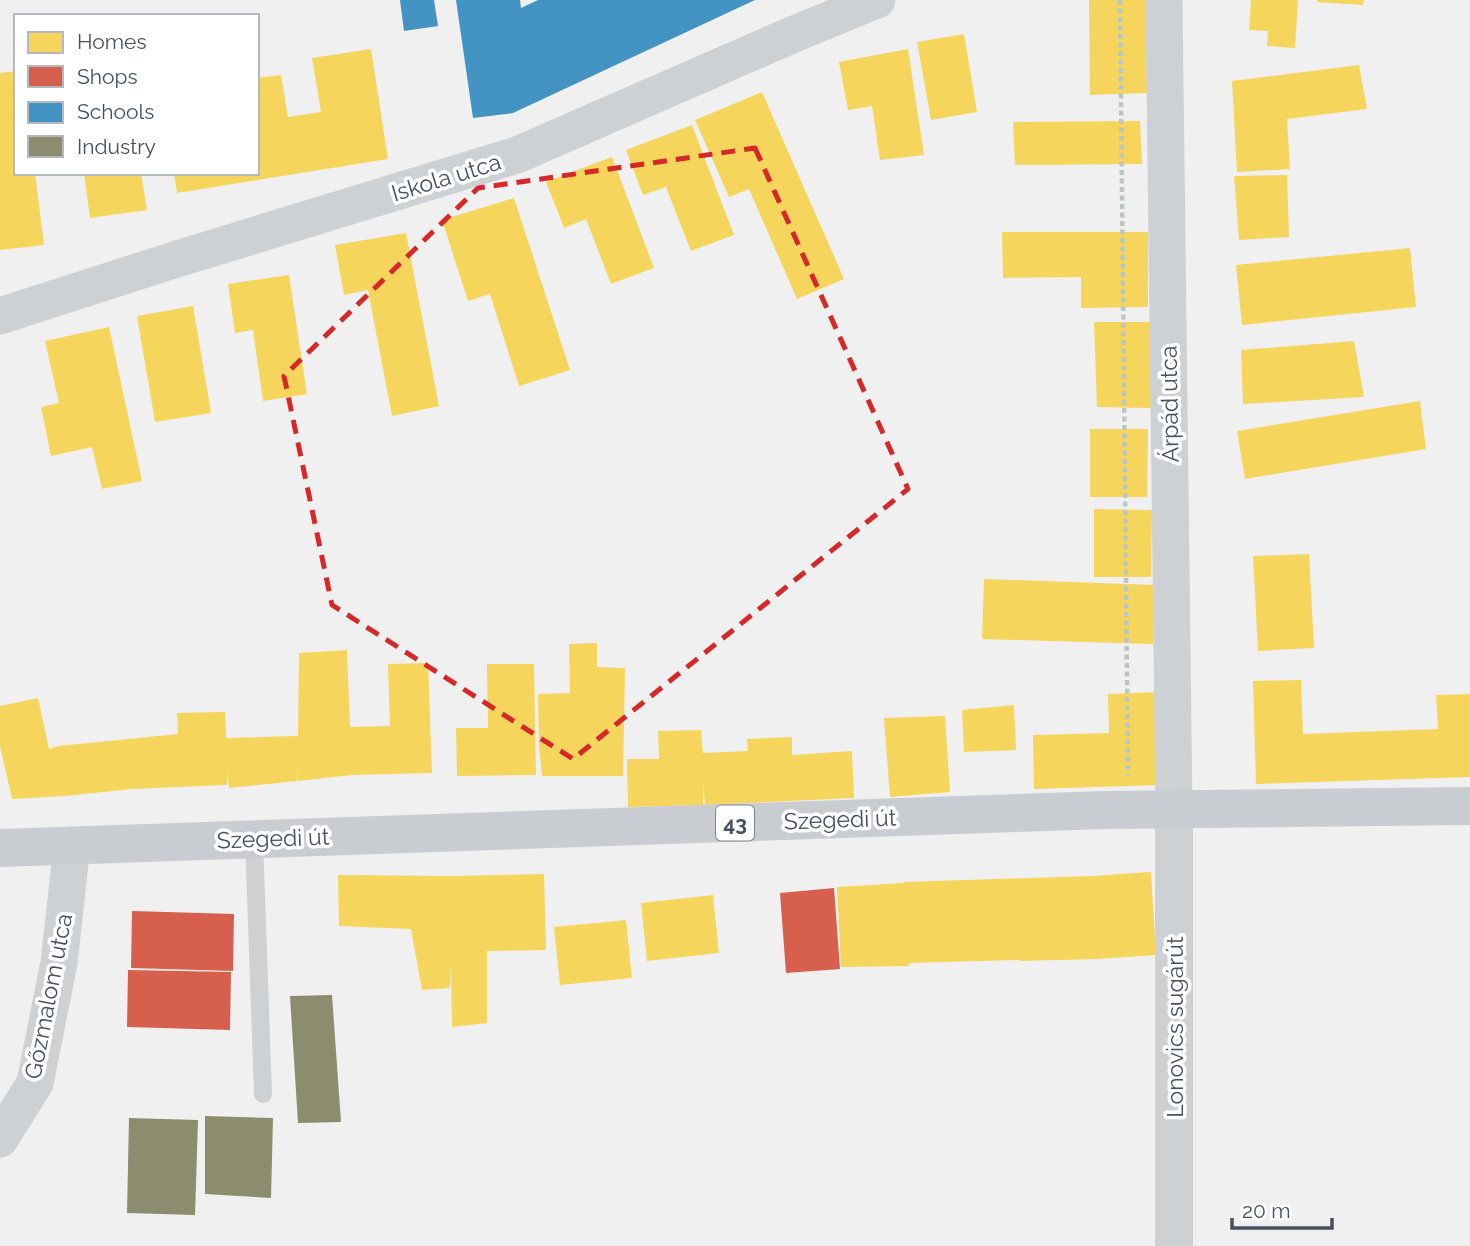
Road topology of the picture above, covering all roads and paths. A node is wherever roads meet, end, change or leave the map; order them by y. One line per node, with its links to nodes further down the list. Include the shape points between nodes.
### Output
1 (877, 0): 4 (street, Iskola utca, via 517,155)
2 (1120, 0): 5 (path)
3 (1164, 0): 7 (street, Árpád utca)
4 (0, 316)
5 (1128, 777)
6 (1470, 806): 7 (main road, Szegedi út / 43)
7 (1174, 809): 8 (main road, Szegedi út / 43); 13 (street, Lonovics sugárút)
8 (254, 839): 9 (main road, Szegedi út / 43); 11 (lane)
9 (72, 845): 10 (main road, Szegedi út / 43); 12 (street, Gőzmalom utca, via 59,963 35,1083)
10 (0, 848)
11 (263, 1094)
12 (0, 1139)
13 (1174, 1246)

